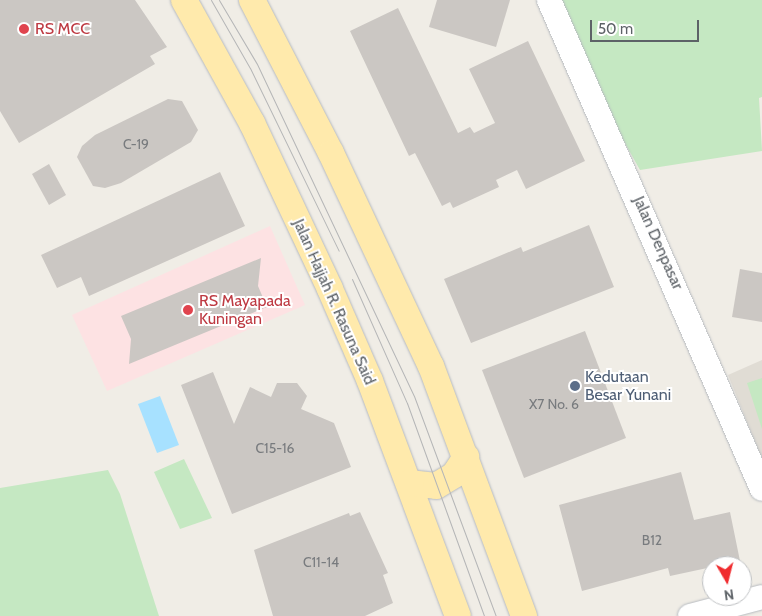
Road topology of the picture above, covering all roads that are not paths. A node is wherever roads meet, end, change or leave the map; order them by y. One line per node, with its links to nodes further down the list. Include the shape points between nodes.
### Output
1 (184, 0): 5 (main road, Jalan Hajjah R. Rasuna Said, via 252,123 330,289)
2 (252, 0): 4 (main road, via 385,267 431,366)
3 (549, 0): 6 (street, Jalan Denpasar)
4 (466, 457): 5 (main road, via 454,475 436,486); 9 (main road)
5 (410, 484): 8 (main road, Jalan Hajjah R. Rasuna Said)
6 (762, 489)
7 (762, 597): 10 (street)
8 (458, 616)
9 (524, 616)
10 (690, 616)

